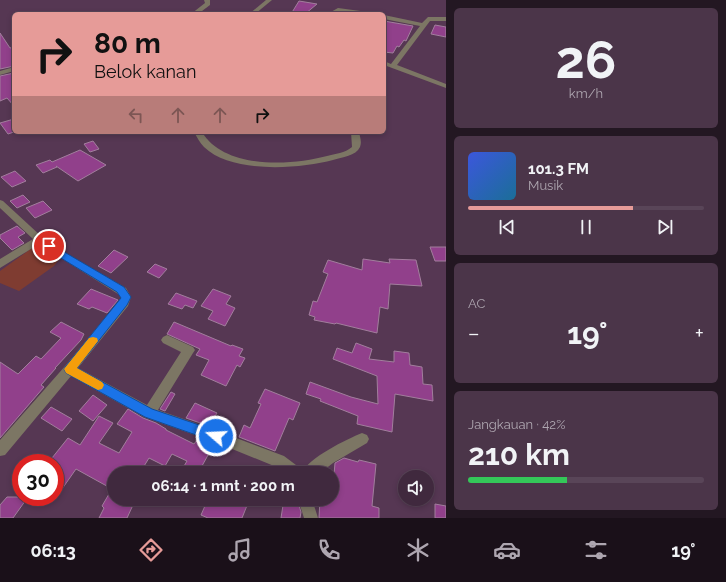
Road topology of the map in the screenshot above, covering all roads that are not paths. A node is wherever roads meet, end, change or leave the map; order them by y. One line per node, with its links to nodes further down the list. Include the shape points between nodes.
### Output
1 (207, 0): 3 (street, via 208,4)
2 (269, 0): 4 (street)
3 (197, 12)
4 (257, 12)
5 (334, 12): 6 (street)
6 (353, 12)
7 (386, 17): 9 (street)
8 (446, 19): 9 (street, via 430,18)
9 (423, 26): 11 (street)
10 (386, 64): 11 (street)
11 (393, 66): 14 (street)
12 (12, 70): 13 (street)
13 (0, 73)
14 (446, 86)
15 (200, 134): 16 (street, via 210,148 223,154 253,163 281,166 314,162 349,153 356,147)
16 (355, 134)
17 (0, 203): 18 (street)
18 (39, 239): 19 (street); 21 (street, via 126,295 124,303)
19 (0, 264)
20 (167, 340): 22 (street, via 189,350)
21 (70, 369): 22 (street); 24 (street)
22 (149, 414): 25 (street, via 216,436)
23 (362, 439): 26 (street)
24 (0, 450)
25 (286, 466)
26 (318, 466)
27 (307, 506): 28 (street)
28 (311, 518)

